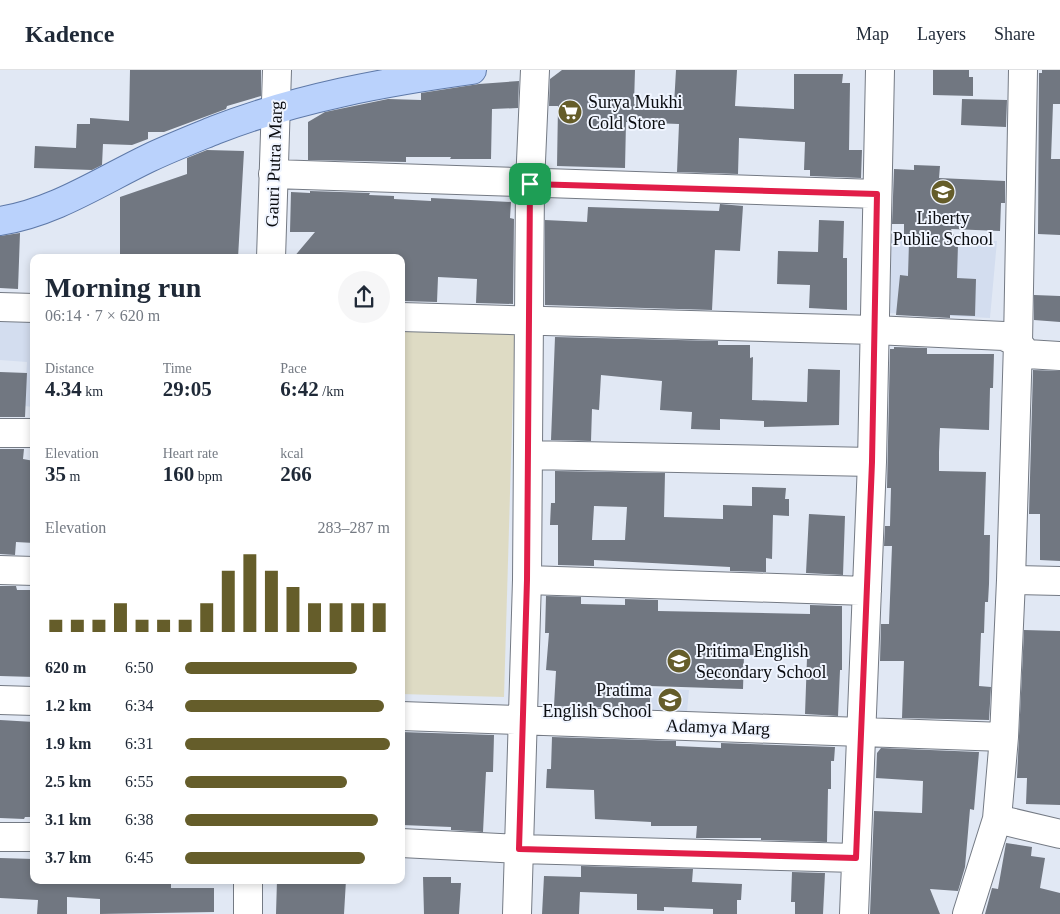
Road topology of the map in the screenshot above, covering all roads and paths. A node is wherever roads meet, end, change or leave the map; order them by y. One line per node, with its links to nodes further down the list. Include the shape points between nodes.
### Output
1 (276, 70): 6 (street, Gauri Putra Marg)
2 (472, 70): 6 (main road, via 342,92)
3 (535, 70): 8 (street)
4 (880, 70): 9 (street)
5 (1022, 70): 17 (street)
6 (275, 109): 7 (street, Gauri Putra Marg); 10 (main road, via 149,158 52,208)
7 (273, 174): 8 (street); 11 (street, Gauri Putra Marg)
8 (530, 184): 9 (street); 15 (street)
9 (877, 194): 16 (street)
10 (0, 221)
11 (271, 254)
12 (0, 307): 13 (street)
13 (30, 308)
14 (405, 317): 15 (street)
15 (530, 321): 16 (street); 21 (street)
16 (874, 330): 17 (street, via 1004,336); 22 (street)
17 (1018, 343): 18 (street, via 1027,354); 26 (street)
18 (1060, 356)
19 (0, 433): 20 (street)
20 (30, 433)
21 (529, 454): 22 (street); 25 (street)
22 (872, 462): 28 (street)
23 (0, 570): 24 (street)
24 (30, 572)
25 (527, 580): 28 (street); 32 (street)
26 (1011, 580): 27 (street); 34 (street)
27 (1060, 581)
28 (867, 591): 33 (street)
29 (0, 700): 30 (street)
30 (30, 701)
31 (405, 716): 32 (street, Adamya Marg)
32 (522, 720): 33 (street, Adamya Marg); 40 (street)
33 (861, 732): 34 (street, Adamya Marg); 41 (street)
34 (1004, 737): 35 (street)
35 (997, 819): 36 (street); 46 (street)
36 (1060, 834)
37 (0, 837): 38 (street)
38 (30, 837)
39 (405, 842): 40 (street)
40 (519, 849): 41 (street); 44 (street)
41 (856, 858): 45 (street)
42 (248, 884): 43 (street)
43 (248, 914)
44 (517, 914)
45 (854, 914)
46 (967, 914)

